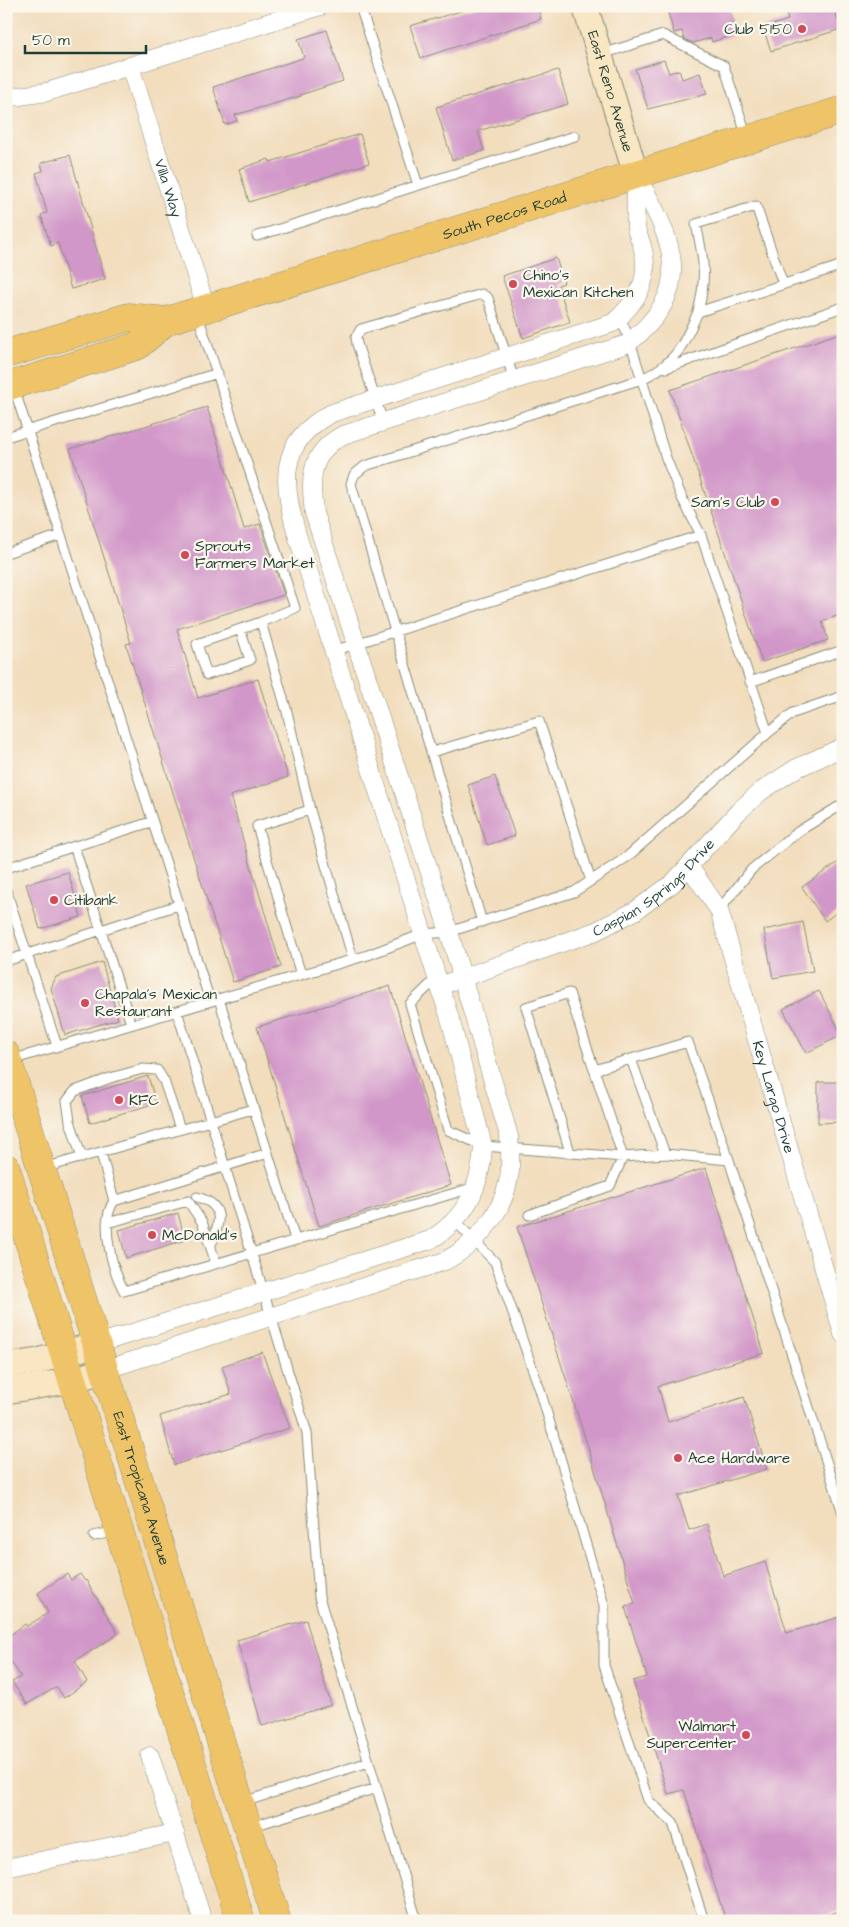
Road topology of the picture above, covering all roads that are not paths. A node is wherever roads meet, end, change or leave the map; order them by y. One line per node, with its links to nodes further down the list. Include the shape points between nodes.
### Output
1 (320, 6): 5 (street)
2 (360, 6): 11 (lane)
3 (585, 6): 4 (street, East Reno Avenue)
4 (600, 54): 9 (lane, via 663,35 724,66); 10 (street, East Reno Avenue)
5 (130, 66): 6 (street, via 47,92); 16 (street, Villa Way)
6 (6, 98)
7 (843, 110): 9 (main road, South Pecos Road)
8 (575, 136): 11 (lane)
9 (748, 140): 10 (main road, South Pecos Road)
10 (636, 175): 16 (main road, South Pecos Road); 18 (street, via 636,230 644,250 646,275 637,299); 20 (street, via 662,221 672,272 670,292 663,306 648,328)
11 (418, 186): 12 (lane)
12 (257, 236)
13 (843, 264): 14 (lane)
14 (783, 284): 17 (lane); 17 (lane, via 756,206 696,224 703,256 704,286)
15 (843, 308): 23 (lane)
16 (201, 310): 19 (main road, South Pecos Road); 24 (lane)
17 (698, 312): 23 (lane, via 679,353)
18 (620, 317): 20 (lane); 22 (street, via 613,323)
19 (166, 321): 21 (main road, South Pecos Road, via 129,317); 27 (main road, South Pecos Road, via 137,346)
20 (630, 341): 25 (lane); 26 (street)
21 (6, 354)
22 (507, 356): 26 (lane); 28 (street); 28 (lane, via 488,298 482,294 361,329 356,337 357,344)
23 (661, 370): 25 (lane)
24 (218, 374): 30 (lane); 35 (lane, via 295,608)
25 (642, 379): 33 (lane, via 666,458); 37 (lane, via 366,466 354,475 351,484)
26 (514, 380): 29 (street)
27 (10, 386): 30 (lane)
28 (375, 398): 29 (lane); 40 (street, via 316,421 289,459 288,501)
29 (382, 422): 38 (street, via 332,441 319,454 311,476 314,513)
30 (28, 431): 31 (lane); 32 (lane)
31 (6, 437)
32 (61, 535): 34 (lane); 48 (lane)
33 (701, 535): 37 (lane); 41 (lane)
34 (6, 553)
35 (261, 622): 36 (lane); 47 (lane)
36 (240, 629): 36 (lane, via 197,644 207,675 250,660)
37 (396, 631): 38 (lane); 45 (lane)
38 (356, 644): 40 (lane); 58 (street)
39 (843, 650): 41 (lane)
40 (334, 651): 59 (street)
41 (750, 682): 43 (lane)
42 (843, 696): 43 (lane, via 792,713)
43 (768, 733): 52 (lane, via 627,858)
44 (843, 747): 50 (street, Caspian Springs Drive, via 795,769 760,792)
45 (432, 752): 52 (lane, via 539,721); 56 (lane)
46 (843, 804): 55 (lane, via 799,831 752,869)
47 (310, 810): 61 (lane); 63 (lane, via 257,826)
48 (151, 822): 49 (lane); 54 (lane)
49 (74, 846): 51 (lane); 57 (lane)
50 (689, 866): 55 (street, Key Largo Drive); 64 (street, Caspian Springs Drive, via 673,883 635,911 596,932)
51 (6, 868)
52 (591, 881): 56 (lane, via 574,892)
53 (6, 890): 60 (lane)
54 (178, 905): 57 (lane); 66 (lane)
55 (719, 910): 100 (street, Key Largo Drive)
56 (482, 922): 58 (lane)
57 (101, 932): 60 (lane); 68 (lane)
58 (449, 932): 59 (lane); 64 (street)
59 (423, 934): 61 (lane); 65 (street)
60 (27, 954): 62 (lane); 69 (lane)
61 (353, 960): 63 (lane)
62 (6, 961)
63 (301, 975): 66 (lane)
64 (463, 978): 65 (street, Caspian Springs Drive); 77 (street)
65 (438, 982): 76 (street); 76 (lane, via 410,1004 448,1130)
66 (214, 1000): 67 (lane); 73 (lane)
67 (177, 1011): 68 (lane); 74 (lane)
68 (131, 1024): 69 (lane)
69 (57, 1046): 70 (lane)
70 (7, 1059): 87 (main road, East Tropicana Avenue)
71 (631, 1059): 72 (lane); 81 (lane); 84 (lane, via 688,1042)
72 (594, 1070): 78 (lane, via 568,992 526,1007); 82 (lane)
73 (253, 1109): 74 (lane); 80 (lane)
74 (210, 1121): 75 (lane); 85 (lane)
75 (180, 1130): 79 (lane); 83 (lane, via 164,1081 157,1070 143,1069 110,1078 75,1091 67,1101)
76 (483, 1146): 77 (lane); 88 (street)
77 (510, 1148): 78 (lane); 95 (street, via 508,1183 487,1228)
78 (570, 1152): 82 (lane)
79 (101, 1153): 83 (lane); 90 (lane)
80 (268, 1153): 85 (lane); 94 (lane)
81 (665, 1154): 82 (lane); 84 (lane)
82 (623, 1156): 91 (lane, via 610,1186)
83 (82, 1158): 87 (lane)
84 (729, 1160): 109 (lane)
85 (224, 1166): 90 (lane); 97 (lane)
86 (6, 1168): 104 (main road)
87 (42, 1169): 103 (main road, East Tropicana Avenue)
88 (476, 1187): 92 (street, via 465,1210); 94 (lane)
89 (197, 1197): 96 (lane, via 208,1200 218,1211 220,1224)
90 (114, 1201): 93 (lane)
91 (529, 1214)
92 (455, 1221): 95 (lane); 99 (street, via 430,1240)
93 (107, 1223): 96 (lane, via 188,1201 202,1222); 98 (lane, via 109,1247 124,1291)
94 (294, 1239): 97 (lane)
95 (474, 1240): 101 (street, via 445,1260); 123 (lane, via 495,1262 540,1390 604,1605 604,1665 648,1800 673,1823)
96 (211, 1245): 98 (lane)
97 (251, 1253): 98 (lane); 99 (lane)
98 (216, 1263)
99 (263, 1293): 101 (lane); 103 (street)
100 (839, 1312): 102 (street, Key Largo Drive)
101 (270, 1316): 106 (street); 114 (lane, via 307,1433 319,1597)
102 (843, 1334)
103 (96, 1344): 104 (street); 106 (main road, East Tropicana Avenue)
104 (66, 1353): 105 (street); 107 (main road)
105 (6, 1366)
106 (104, 1370): 107 (street); 116 (main road, East Tropicana Avenue)
107 (74, 1380): 108 (street); 110 (main road)
108 (6, 1391)
109 (843, 1513)
110 (121, 1530): 111 (lane); 112 (main road)
111 (94, 1536)
112 (174, 1703): 116 (main road, via 204,1758 222,1804 232,1818); 120 (main road)
113 (150, 1756): 117 (street)
114 (369, 1762): 115 (lane); 116 (lane)
115 (377, 1788): 116 (lane); 122 (lane)
116 (244, 1815): 121 (main road, East Tropicana Avenue)
117 (175, 1833): 118 (street); 119 (street)
118 (6, 1868)
119 (203, 1921)
120 (241, 1921)
121 (277, 1921)
122 (417, 1921)
123 (704, 1921)

